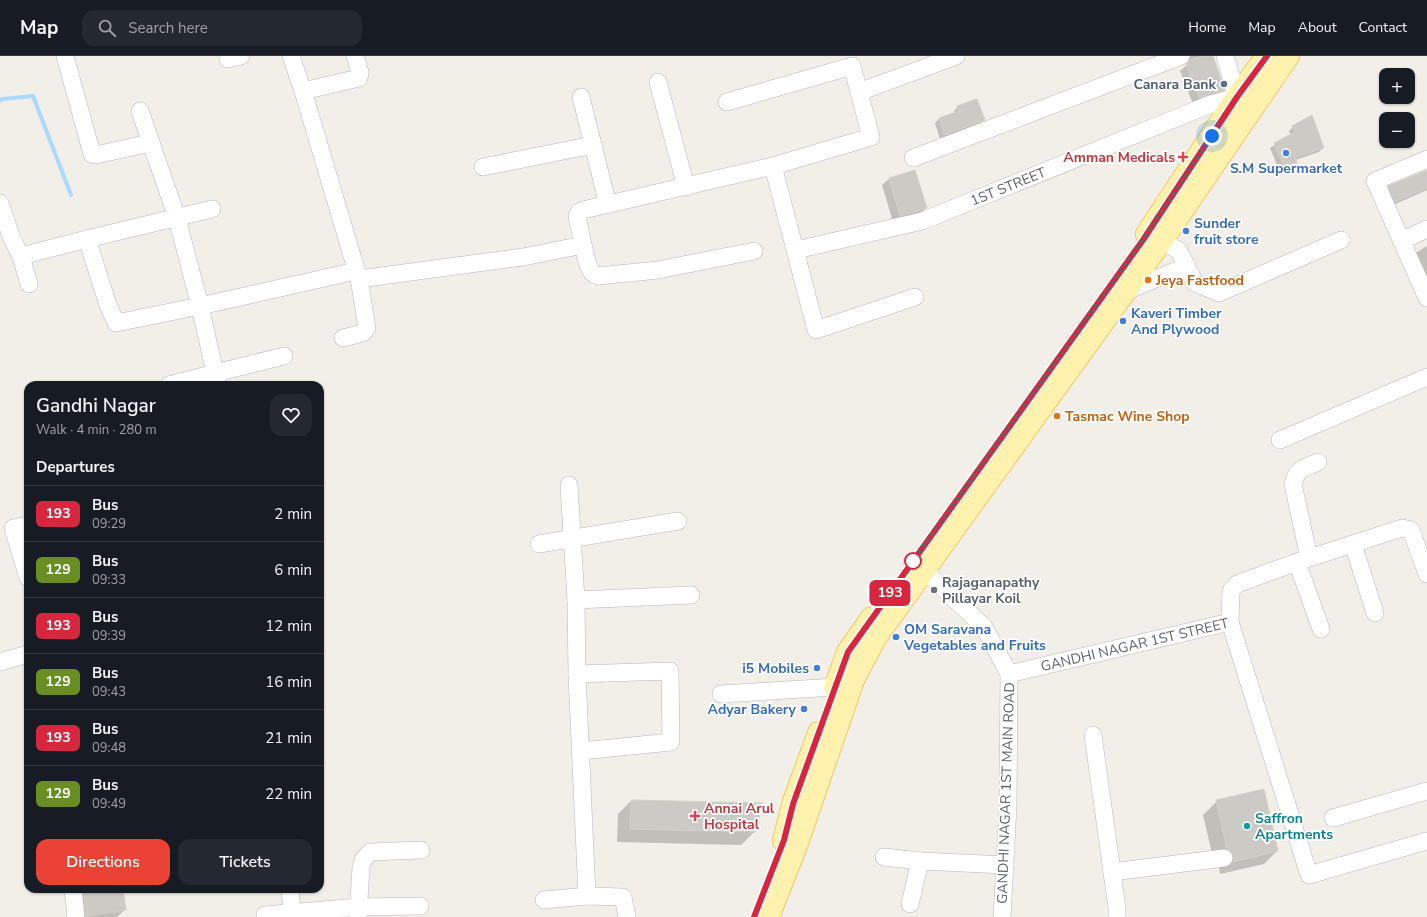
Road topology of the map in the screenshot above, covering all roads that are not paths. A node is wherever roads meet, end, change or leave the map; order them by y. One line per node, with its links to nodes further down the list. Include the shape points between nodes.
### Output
1 (65, 56): 17 (street, via 92,154 96,156)
2 (291, 56): 11 (street)
3 (355, 56): 11 (street, via 360,72 359,78)
4 (956, 56): 12 (street)
5 (1182, 56): 19 (street)
6 (1225, 56): 15 (street)
7 (1267, 56): 15 (main road)
8 (1288, 56): 15 (main road)
9 (850, 61): 12 (street); 14 (street)
10 (658, 82): 23 (street)
11 (303, 91): 39 (street)
12 (859, 92): 21 (street, via 871,137)
13 (581, 97): 18 (street)
14 (727, 102)
15 (1245, 102): 30 (main road); 35 (street, 1ST STREET, via 1211,104 922,221); 60 (main road, via 1143,240)
16 (140, 111): 17 (street)
17 (150, 143): 27 (street)
18 (593, 146): 22 (street); 25 (street)
19 (913, 158)
20 (1427, 159): 33 (street, via 1375,181)
21 (773, 166): 23 (street); 35 (street)
22 (483, 167)
23 (686, 186): 25 (street)
24 (0, 203): 32 (street)
25 (608, 206): 34 (street, via 579,212 577,216)
26 (212, 210): 27 (street)
27 (177, 218): 29 (street); 44 (street)
28 (1427, 229): 33 (street)
29 (87, 240): 37 (street); 44 (street, via 116,323)
30 (1162, 240): 38 (street, via 1178,251); 41 (main road)
31 (1341, 240): 38 (street, via 1219,293 1195,283)
32 (6, 241): 37 (street)
33 (1401, 241): 43 (street)
34 (583, 245): 36 (street, via 590,272 598,276 658,270); 39 (street, via 523,257)
35 (796, 250): 42 (street, via 816,330)
36 (754, 251)
37 (21, 256): 40 (street)
38 (1187, 266): 41 (street)
39 (358, 275): 44 (street); 45 (street, via 366,328 363,333)
40 (29, 284)
41 (1124, 292): 60 (main road)
42 (915, 297)
43 (1427, 298)
44 (200, 306): 48 (street)
45 (343, 338)
46 (284, 356): 48 (street)
47 (1427, 377): 50 (street)
48 (216, 379): 49 (street)
49 (200, 381)
50 (1280, 440)
51 (1318, 462): 58 (street, via 1301,469 1296,474 1293,484)
52 (569, 485): 55 (street)
53 (678, 521): 55 (street)
54 (24, 526): 59 (street, via 13,528)
55 (573, 538): 56 (street); 63 (street)
56 (540, 544)
57 (1353, 544): 58 (street, GANDHI NAGAR 1ST STREET); 61 (street, GANDHI NAGAR 1ST STREET, via 1402,528 1411,530); 64 (street)
58 (1303, 560): 65 (street, GANDHI NAGAR 1ST STREET, via 1237,584 1231,591); 66 (street)
59 (24, 565)
60 (919, 566): 70 (street, GANDHI NAGAR 1ST MAIN ROAD, via 984,627); 71 (main road, via 848,652); 96 (main road, via 853,680 797,843)
61 (1427, 574)
62 (691, 595): 63 (street)
63 (576, 600): 69 (street)
64 (1375, 613)
65 (1230, 622): 70 (street, GANDHI NAGAR 1ST STREET); 77 (street, via 1309,875)
66 (1320, 629)
67 (24, 655): 68 (street)
68 (0, 662)
69 (577, 674): 74 (street); 74 (street, via 670,671 671,742)
70 (1009, 674): 82 (street, GANDHI NAGAR 1ST MAIN ROAD)
71 (835, 687): 72 (street); 95 (main road, via 793,804 784,840)
72 (721, 694)
73 (1092, 735): 83 (street)
74 (581, 751): 86 (street)
75 (1427, 792): 76 (street)
76 (1333, 818)
77 (1427, 841)
78 (420, 850): 91 (street, via 370,852 361,867)
79 (884, 857): 81 (street)
80 (1224, 858): 83 (street)
81 (920, 861): 82 (street); 88 (street)
82 (1005, 865): 97 (street, GANDHI NAGAR 1ST MAIN ROAD)
83 (1112, 872): 98 (street)
84 (73, 893): 93 (street)
85 (290, 893): 90 (street)
86 (587, 896): 87 (street); 94 (street, via 623,897)
87 (544, 900)
88 (910, 904)
89 (420, 906): 91 (street)
90 (292, 912): 91 (street); 92 (street)
91 (358, 912)
92 (265, 915)
93 (76, 917)
94 (627, 917)
95 (754, 917)
96 (768, 917)
97 (1002, 917)
98 (1117, 917)

